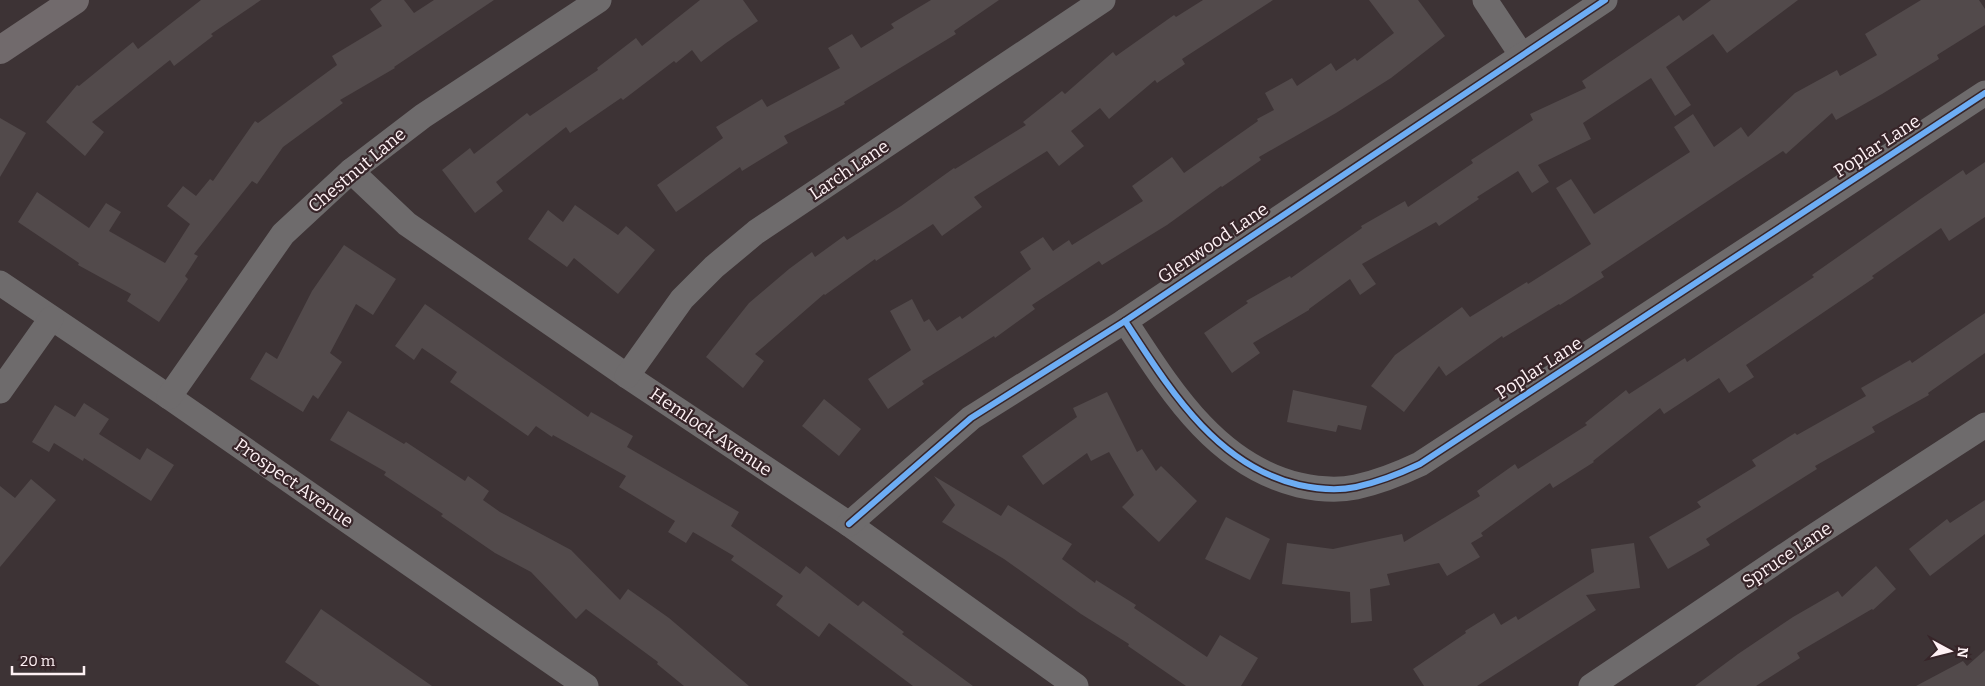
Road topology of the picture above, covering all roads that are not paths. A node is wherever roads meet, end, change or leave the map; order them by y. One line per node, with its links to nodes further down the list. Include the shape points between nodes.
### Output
1 (75, 0): 6 (main road)
2 (599, 0): 9 (street, Chestnut Lane, via 423,116)
3 (1103, 0): 13 (street, Larch Lane, via 756,232 682,298)
4 (1485, 0): 7 (street)
5 (1605, 0): 7 (street, Glenwood Lane)
6 (0, 50)
7 (1521, 54): 12 (street, Glenwood Lane)
8 (1985, 93): 12 (street, Poplar Lane, via 1420,464 1354,488 1318,489 1283,481 1249,465 1224,447 1197,422 1164,380)
9 (351, 171): 13 (street, Hemlock Avenue, via 407,224); 15 (street, Chestnut Lane, via 282,234)
10 (0, 282): 11 (street, Prospect Avenue)
11 (51, 319): 14 (street); 15 (street, Prospect Avenue)
12 (1125, 320): 17 (street, Glenwood Lane, via 971,418)
13 (627, 376): 17 (street, Hemlock Avenue)
14 (0, 391)
15 (169, 397): 18 (street, Prospect Avenue)
16 (1985, 426): 20 (street, Spruce Lane)
17 (849, 524): 19 (street, Hemlock Avenue)
18 (586, 686)
19 (1076, 686)
20 (1591, 686)

